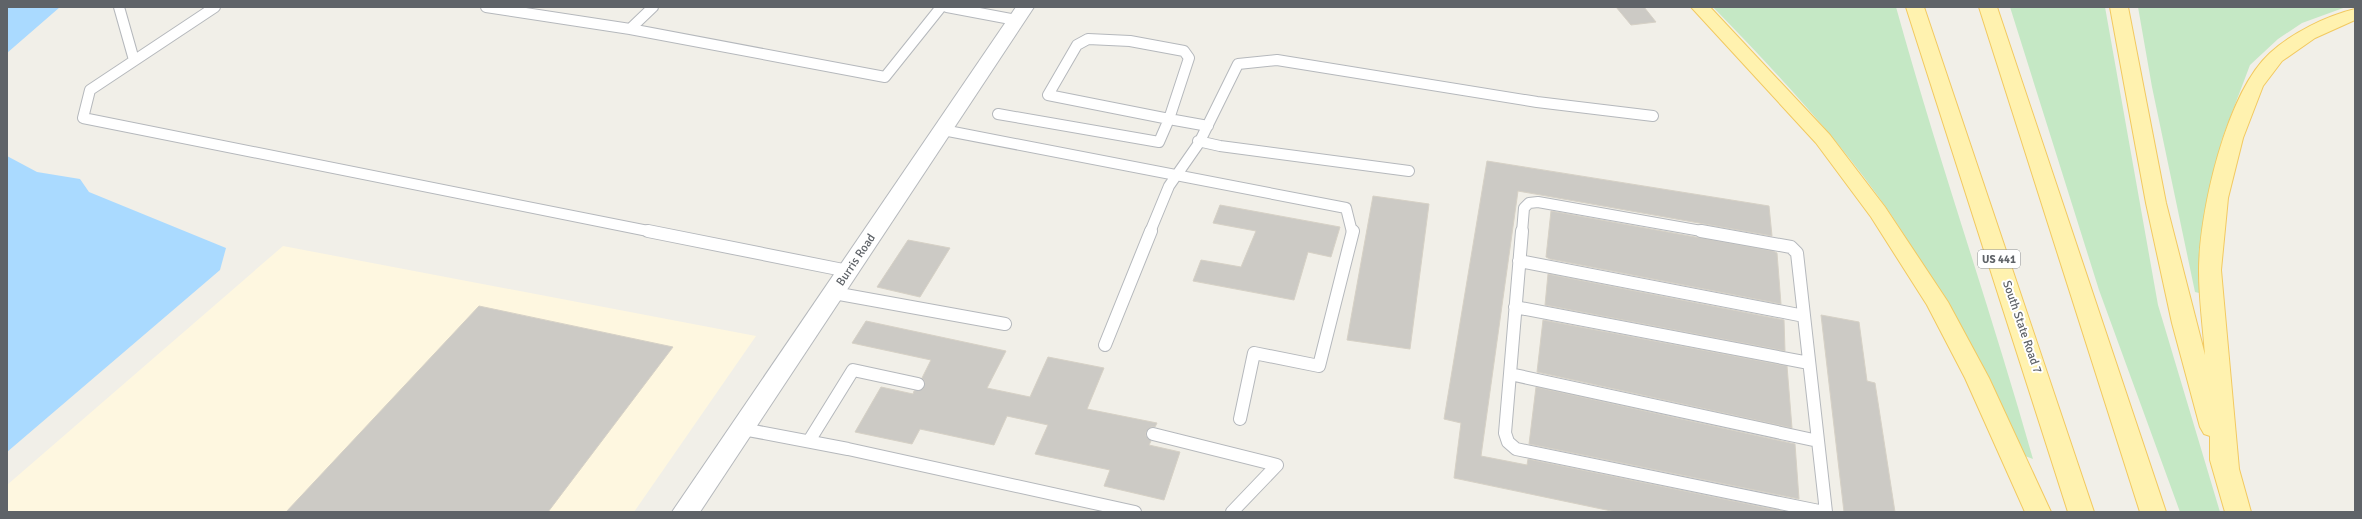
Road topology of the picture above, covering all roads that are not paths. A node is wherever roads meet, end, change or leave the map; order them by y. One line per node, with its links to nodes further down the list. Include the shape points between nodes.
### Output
1 (119, 7): 14 (lane)
2 (215, 7): 14 (lane)
3 (486, 7): 13 (lane)
4 (653, 7): 13 (lane)
5 (941, 7): 13 (lane, via 885,77)
6 (947, 7): 11 (lane)
7 (1700, 7): 43 (main road, via 1823,139 1878,212 1941,309 1977,378)
8 (1915, 7): 44 (main road, South State Road 7 / US 441, via 2043,387)
9 (1988, 7): 45 (main road)
10 (2119, 7): 38 (main road, via 2156,203 2184,323)
11 (1020, 13): 19 (street, Burris Road)
12 (2355, 14): 38 (main road, via 2309,34 2276,58 2254,85 2233,138 2218,198 2210,270)
13 (630, 29)
14 (134, 60): 24 (lane, via 90,90 83,118)
15 (998, 114): 17 (lane, via 1159,142)
16 (1653, 116): 18 (lane, via 1537,102 1277,60 1238,64)
17 (1170, 117): 17 (lane, via 1188,58 1184,51 1115,39 1088,38 1078,42 1048,95); 18 (lane)
18 (1208, 126): 20 (lane)
19 (943, 130): 22 (lane); 24 (street, Burris Road)
20 (1198, 141): 21 (lane); 22 (lane)
21 (1409, 171)
22 (1177, 176): 29 (lane, via 1169,186); 33 (lane, via 1346,208 1353,229 1319,366 1254,353)
23 (1519, 261): 26 (lane); 27 (lane); 27 (lane, via 1524,208 1529,203 1538,202 1782,244 1791,247 1797,253)
24 (848, 271): 25 (street, Burris Road)
25 (834, 293): 28 (lane); 34 (street, Burris Road)
26 (1515, 307): 30 (lane); 31 (lane)
27 (1804, 316): 30 (lane)
28 (1005, 324)
29 (1105, 345)
30 (1810, 363): 37 (lane)
31 (1510, 374): 37 (lane); 42 (lane, via 1505,433 1508,442 1516,449)
32 (918, 384): 36 (lane, via 853,370)
33 (1240, 419)
34 (743, 429): 36 (lane); 39 (street, Burris Road)
35 (1153, 434): 41 (lane, via 1277,464)
36 (809, 441): 40 (lane)
37 (1818, 441): 42 (lane)
38 (2226, 474): 46 (main road)
39 (685, 512)
40 (1135, 512)
41 (1232, 512)
42 (1825, 512)
43 (2038, 512)
44 (2081, 512)
45 (2153, 512)
46 (2238, 512)

